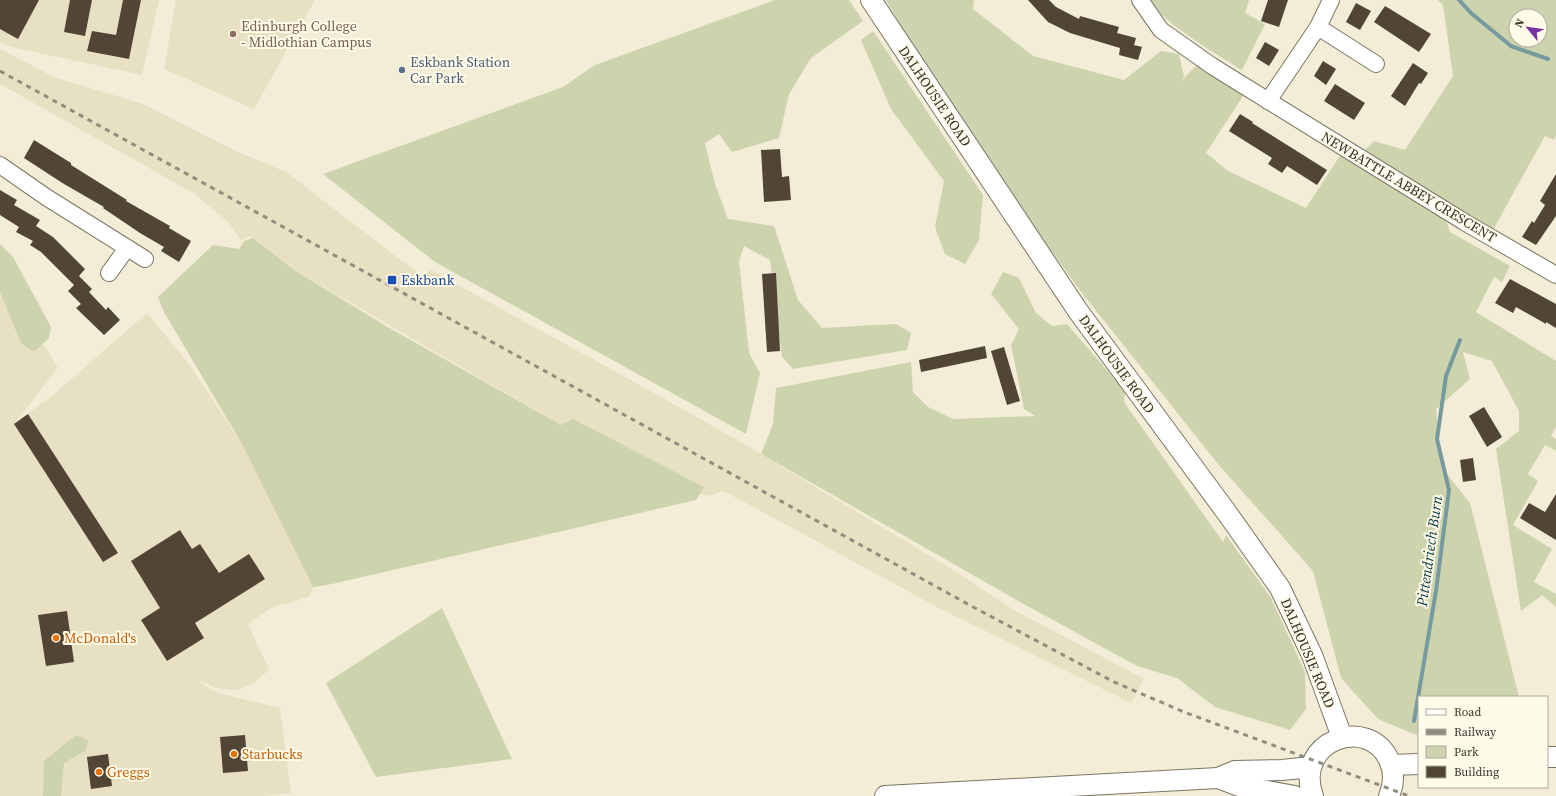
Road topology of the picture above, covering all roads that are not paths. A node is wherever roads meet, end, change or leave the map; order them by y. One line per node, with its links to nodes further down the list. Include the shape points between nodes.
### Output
1 (871, 0): 12 (main road, DALHOUSIE ROAD, via 1078,311 1280,588 1312,655)
2 (1140, 0): 6 (street, NEWBATTLE ABBEY CRESCENT, via 1160,30)
3 (1332, 0): 4 (street)
4 (1318, 27): 5 (street); 6 (street)
5 (1376, 64)
6 (1268, 101): 10 (street, NEWBATTLE ABBEY CRESCENT, via 1466,223)
7 (0, 165): 8 (street)
8 (127, 248): 9 (street); 11 (street)
9 (145, 259)
10 (1554, 270)
11 (109, 273)
12 (1342, 737): 14 (main road, via 1358,737 1374,743 1383,751); 15 (main road, via 1321,749)
13 (1418, 764): 14 (main road)
14 (1391, 765): 20 (main road, via 1393,784)
15 (1311, 767): 16 (main road, via 1235,771); 19 (main road, via 1309,777)
16 (1218, 778): 17 (main road); 18 (main road, via 1239,786)
17 (885, 796)
18 (1295, 796)
19 (1313, 796)
20 (1390, 796)

